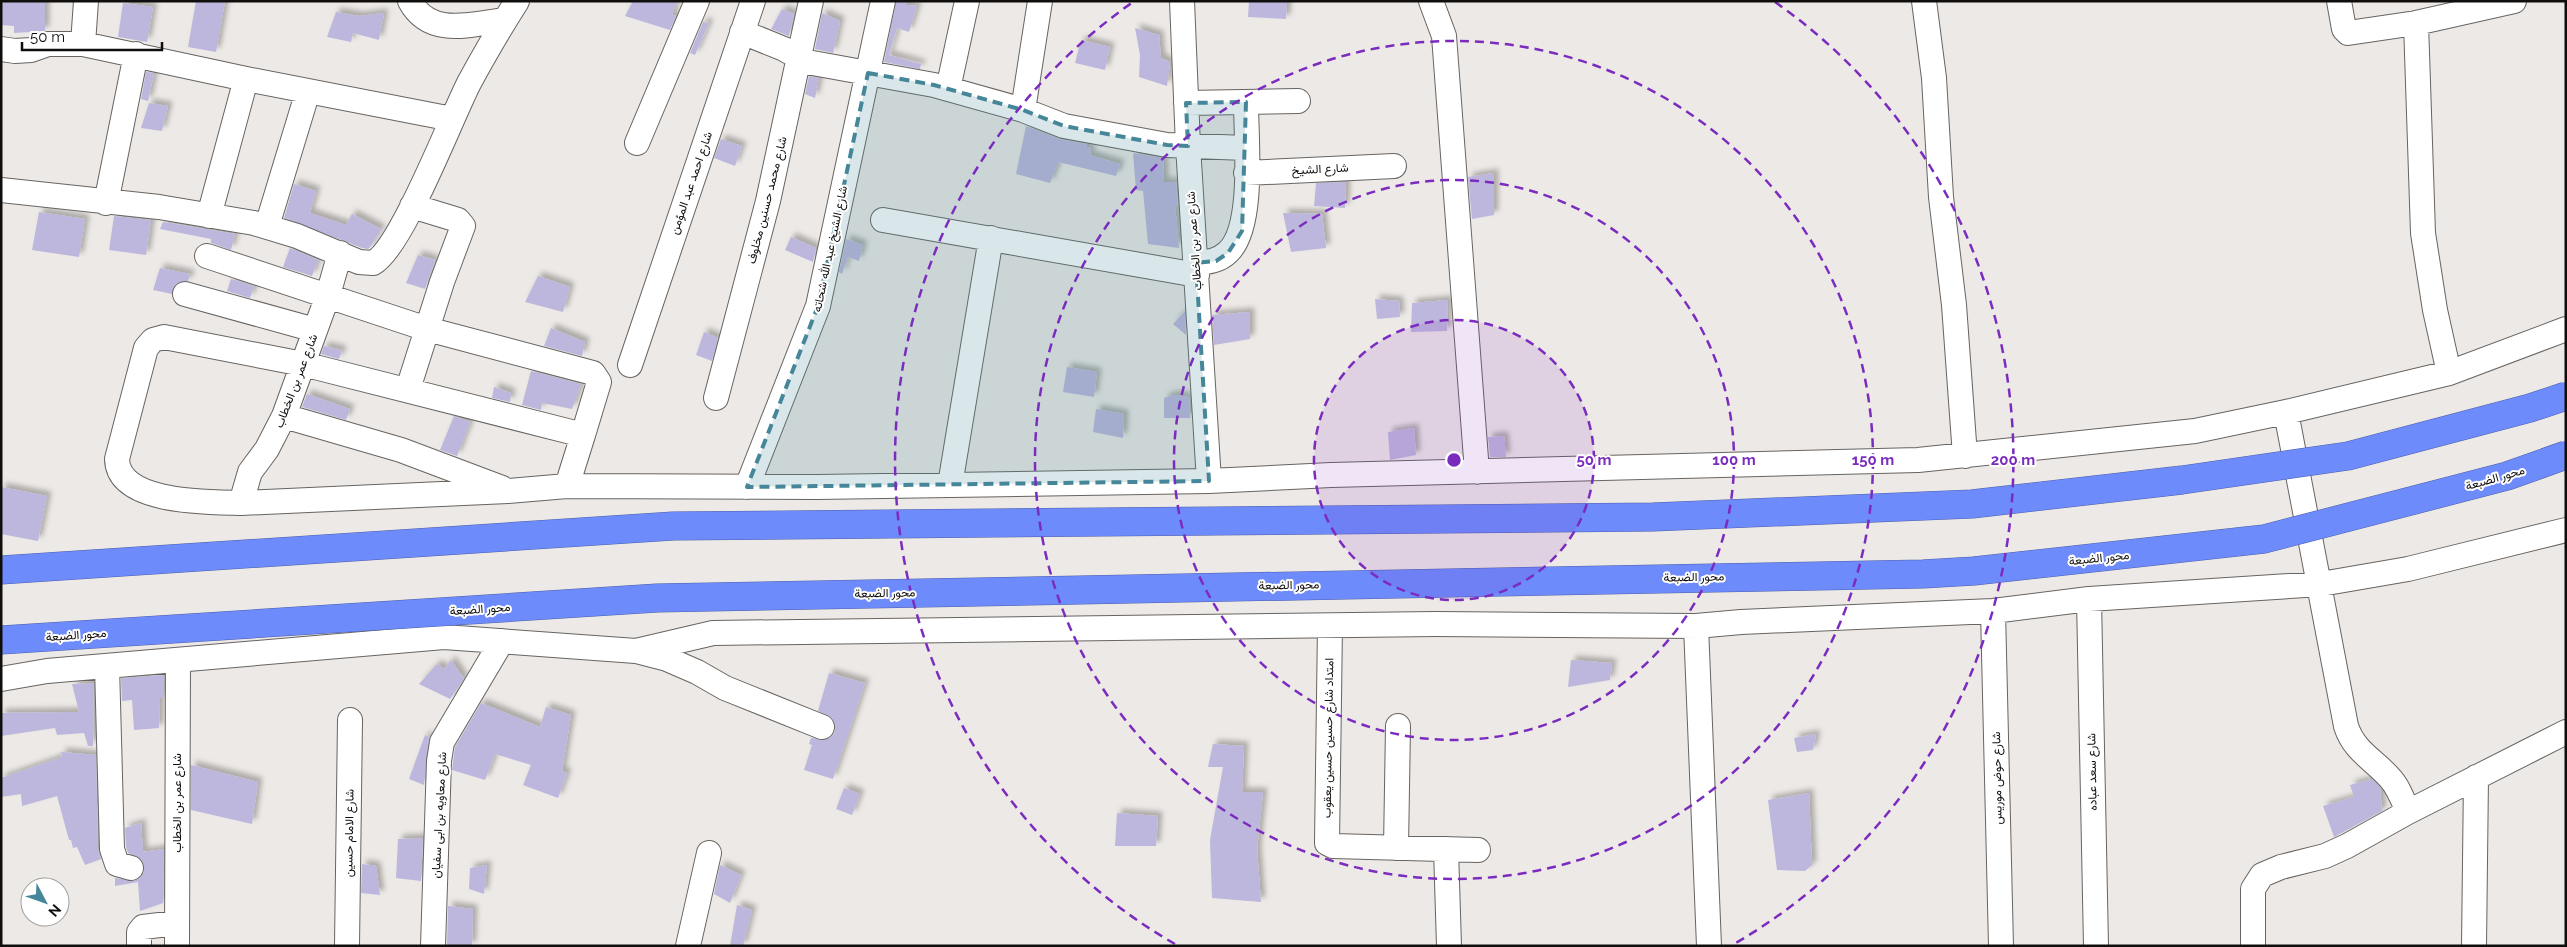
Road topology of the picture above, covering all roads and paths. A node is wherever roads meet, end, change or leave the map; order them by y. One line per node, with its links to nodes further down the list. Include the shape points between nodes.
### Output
1 (86, 1): 17 (street)
2 (410, 1): 14 (street, via 421,17 436,25 454,26)
3 (697, 1): 30 (street)
4 (753, 1): 16 (street, شارع احمد عبد المؤمن)
5 (811, 1): 20 (street, شارع محمد حسنين مخلوف)
6 (883, 1): 21 (street, شارع الشيخ عبد الله شحاته)
7 (967, 1): 23 (street)
8 (1040, 1): 28 (street)
9 (1182, 1): 27 (street, شارع عمر بن الخطاب)
10 (1431, 1): 61 (street, via 1444,36)
11 (1924, 1): 60 (street, via 1934,78 1941,197 1954,306)
12 (2339, 1): 15 (street, via 2344,30 2348,33)
13 (2514, 1): 15 (street)
14 (511, 11): 29 (street)
15 (2416, 23): 52 (street, via 2424,233 2435,310)
16 (742, 32): 20 (street, via 784,48); 51 (street, شارع احمد عبد المؤمن)
17 (83, 44): 18 (street, via 48,44 15,51); 19 (street)
18 (1, 49)
19 (136, 54): 22 (street); 36 (street)
20 (799, 58): 21 (street); 55 (street, شارع محمد حسنين مخلوف, via 768,201)
21 (868, 73): 23 (street); 65 (street, شارع الشيخ عبد الله شحاته, via 818,306)
22 (246, 79): 24 (street); 38 (street)
23 (948, 89): 28 (street)
24 (308, 91): 29 (street); 40 (street)
25 (1298, 101): 26 (street)
26 (1246, 102): 27 (street); 32 (street)
27 (1186, 103): 31 (street, شارع عمر بن الخطاب)
28 (1023, 110): 31 (street, via 1064,126 1144,142)
29 (452, 118): 37 (street)
30 (637, 143)
31 (1188, 146): 32 (street); 44 (street, شارع عمر بن الخطاب)
32 (1246, 148): 34 (street)
33 (1394, 166): 34 (street, شارع الشيخ)
34 (1246, 173): 44 (street, via 1244,218 1236,243 1216,261)
35 (1, 190): 36 (street)
36 (106, 202): 38 (street)
37 (412, 206): 42 (street, via 380,260 366,264); 47 (street, via 463,223)
38 (209, 216): 40 (street)
39 (884, 220): 41 (street)
40 (267, 226): 42 (street)
41 (991, 238): 44 (street); 63 (street)
42 (340, 253): 46 (street, شارع عمر بن الخطاب)
43 (208, 256): 46 (street)
44 (1196, 269): 62 (street, شارع عمر بن الخطاب)
45 (185, 294): 49 (street)
46 (328, 295): 47 (street); 49 (street, شارع عمر بن الخطاب)
47 (427, 329): 53 (street); 58 (street, via 596,375 599,382)
48 (2566, 329): 52 (street)
49 (315, 330): 50 (street, شارع عمر بن الخطاب)
50 (303, 364): 53 (street); 57 (street, شارع عمر بن الخطاب); 67 (street, via 164,337 153,340 146,348 117,468 138,488 157,494 197,501)
51 (630, 365)
52 (2449, 373): 56 (street)
53 (408, 389): 58 (street)
54 (2566, 396): 69 (highway, bridge, via 2348,456 2182,480 1972,504 1653,517 673,526)
55 (716, 398)
56 (2286, 412): 60 (street, via 2195,431); 70 (street)
57 (284, 416): 66 (street, via 401,450); 67 (street, شارع عمر بن الخطاب, via 267,449 250,472)
58 (583, 435): 64 (street)
59 (2566, 455): 75 (highway, محور الضبعة, bridge, via 2507,476 2264,539 1974,571 658,598)
60 (1965, 456): 61 (street)
61 (1477, 472): 62 (street)
62 (1210, 481): 63 (street)
63 (950, 485): 65 (street)
64 (567, 486): 65 (street); 66 (street)
65 (746, 487)
66 (508, 491): 67 (street)
67 (241, 503)
68 (2566, 530): 70 (street, via 2408,569)
69 (1, 570)
70 (2320, 584): 71 (street); 86 (street, via 2350,740 2389,777)
71 (2088, 599): 72 (street); 100 (street, شارع سعد عباده)
72 (1993, 611): 74 (street); 99 (street, شارع حوض موريس)
73 (1330, 626): 74 (street); 77 (street, via 713,633); 87 (street, امتداد شارع حسين حسين يعقوب, via 1326,840 1333,846)
74 (1696, 626): 98 (street)
75 (1, 640)
76 (502, 641): 77 (street); 78 (street, via 444,637); 95 (street, شارع معاويه بن ابى سفيان, via 442,742 438,760)
77 (636, 651): 83 (street, via 675,662 725,688)
78 (178, 660): 79 (street); 92 (street, شارع عمر بن الخطاب)
79 (107, 666): 80 (street); 91 (street, via 112,849 117,864)
80 (1, 679)
81 (350, 720): 94 (street, شارع الامام حسين)
82 (1398, 726): 87 (street)
83 (822, 727)
84 (2566, 732): 85 (street)
85 (2476, 777): 86 (street); 102 (street)
86 (2408, 812): 101 (street, via 2347,846 2262,875 2257,880 2253,897)
87 (1396, 848): 88 (street)
88 (1446, 849): 89 (street); 97 (street)
89 (1478, 850)
90 (709, 853): 96 (street)
91 (131, 868)
92 (176, 934): 93 (street, via 143,927 139,932)
93 (139, 946)
94 (347, 946)
95 (433, 946)
96 (688, 946)
97 (1449, 946)
98 (1709, 946)
99 (2001, 946)
100 (2096, 946)
101 (2253, 946)
102 (2474, 946)

